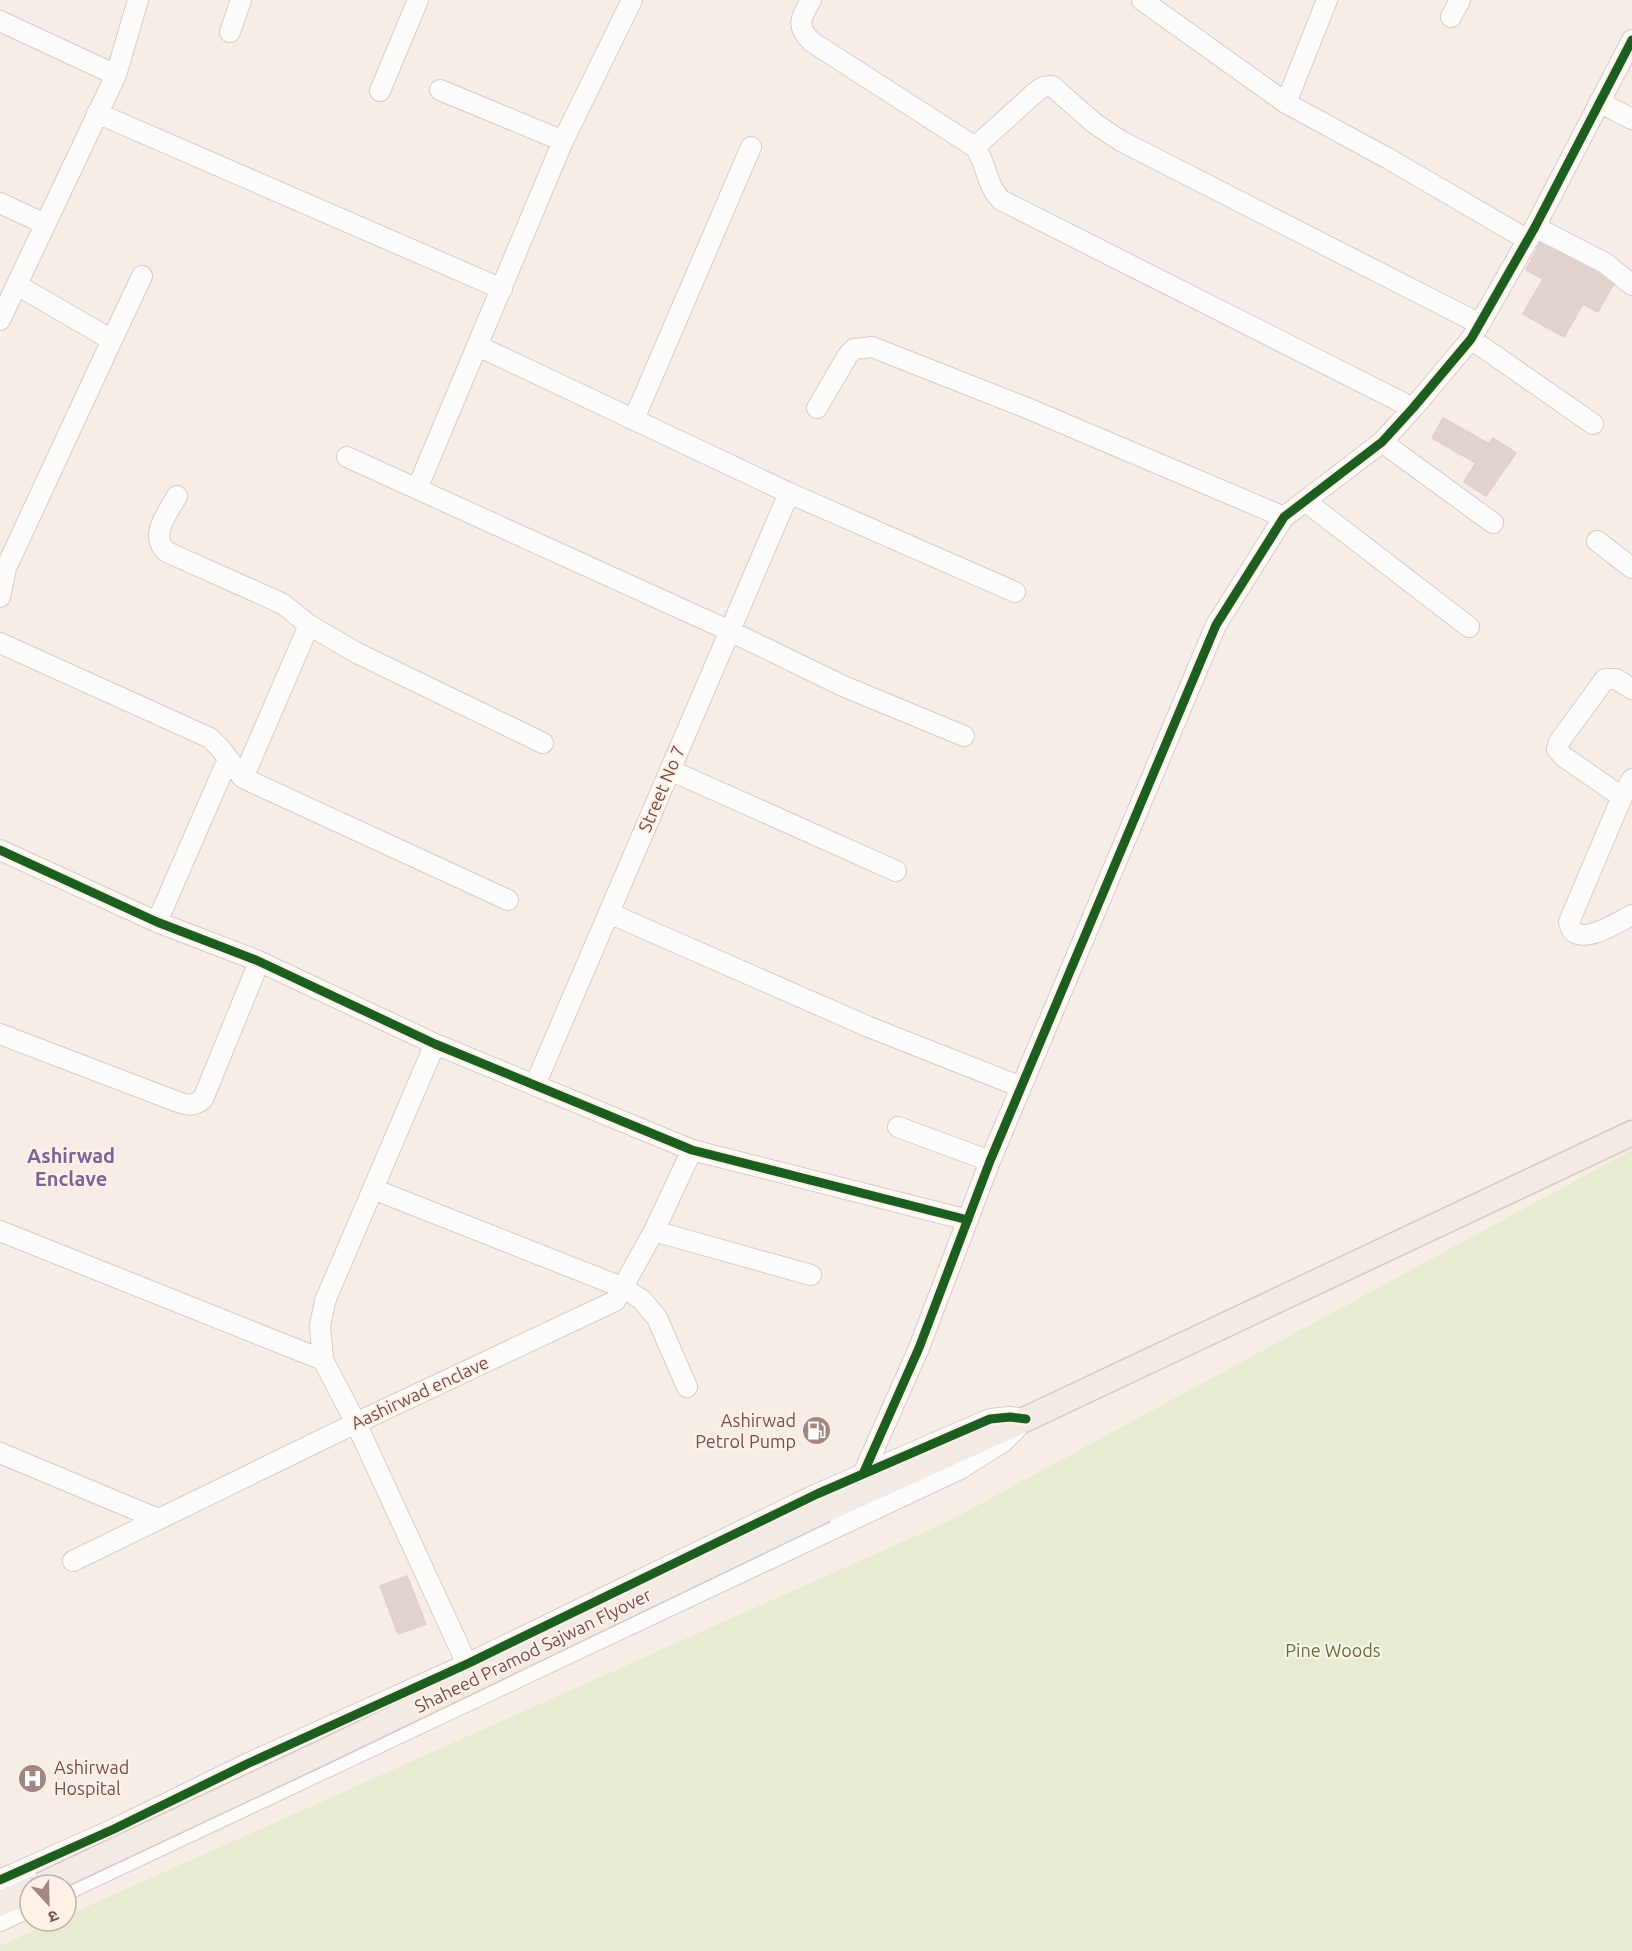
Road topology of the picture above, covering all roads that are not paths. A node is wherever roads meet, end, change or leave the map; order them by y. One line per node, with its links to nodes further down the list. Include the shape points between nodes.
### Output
1 (138, 0): 11 (street)
2 (241, 0): 9 (street)
3 (417, 0): 13 (street)
4 (632, 0): 18 (street)
5 (811, 0): 20 (street, via 801,17 801,26 812,42)
6 (1142, 0): 15 (street)
7 (1327, 0): 15 (street)
8 (0, 21): 11 (street)
9 (230, 32)
10 (1632, 40): 14 (street)
11 (116, 75): 16 (street)
12 (440, 90): 18 (street)
13 (380, 91)
14 (1599, 102): 17 (street); 23 (street)
15 (1286, 103): 23 (street)
16 (97, 113): 22 (street); 27 (street)
17 (1632, 119)
18 (563, 141): 27 (street)
19 (751, 147): 34 (street)
20 (975, 147): 29 (street, via 1037,91 1052,87 1121,141); 33 (street, via 993,192 1012,207)
21 (0, 203): 22 (street)
22 (45, 224): 25 (street)
23 (1531, 233): 26 (street, via 1605,263); 29 (street)
24 (142, 276): 30 (street)
25 (16, 285): 28 (street); 30 (street)
26 (1632, 285)
27 (502, 289): 31 (street)
28 (0, 320)
29 (1475, 331): 33 (street); 35 (street)
30 (112, 340): 47 (street, via 6,568)
31 (478, 346): 34 (street); 38 (street)
32 (817, 408): 42 (street, via 848,355 862,346 872,347)
33 (1413, 408): 36 (street)
34 (634, 419): 39 (street)
35 (1593, 424)
36 (1382, 442): 41 (street); 43 (street)
37 (347, 457): 38 (street)
38 (417, 489): 50 (street)
39 (789, 493): 46 (street); 50 (street, Street No 7)
40 (177, 496): 48 (street, via 159,530 158,540 166,552 283,604)
41 (1305, 501): 42 (street); 49 (street)
42 (1284, 516): 70 (street, via 1216,625)
43 (1493, 523)
44 (1597, 541): 45 (street)
45 (1632, 568)
46 (1015, 592)
47 (0, 597)
48 (309, 625): 54 (street, via 357,653); 57 (street)
49 (1469, 627)
50 (730, 631): 53 (street, via 843,686); 56 (street, Street No 7)
51 (0, 643): 55 (street, via 210,738)
52 (1632, 689): 59 (street, via 1616,679 1605,679 1557,749)
53 (964, 736)
54 (543, 743)
55 (228, 759): 57 (street); 65 (street)
56 (670, 770): 61 (street); 63 (street, Street No 7)
57 (243, 778): 62 (street)
58 (1632, 779): 59 (street)
59 (1622, 797): 64 (street, via 1569,922 1570,929 1585,937)
60 (0, 850): 65 (street)
61 (896, 872)
62 (508, 900)
63 (609, 913): 69 (street, Street No 7); 70 (street, via 869,1027)
64 (1632, 915)
65 (157, 922): 66 (street)
66 (259, 962): 67 (street, via 203,1099 197,1104 189,1106); 68 (street)
67 (0, 1034)
68 (435, 1044): 69 (street); 75 (street)
69 (535, 1086): 73 (street)
70 (1021, 1087): 74 (street)
71 (898, 1127): 74 (street)
72 (1632, 1133): 83 (main road, Shaheed Pramod Sajwan Flyover)
73 (692, 1150): 76 (street); 78 (street, Aashirwad enclave)
74 (990, 1161): 76 (street)
75 (373, 1189): 80 (street); 81 (street, via 325,1301 320,1326)
76 (968, 1220): 86 (street, via 919,1348)
77 (0, 1231): 81 (street)
78 (654, 1231): 79 (street); 80 (street, Aashirwad enclave)
79 (811, 1275)
80 (624, 1288): 82 (street, via 642,1300 657,1318); 84 (street, Aashirwad enclave, via 615,1301 602,1309)
81 (323, 1360): 84 (street)
82 (687, 1387)
83 (1026, 1419): 86 (street, via 990,1419); 92 (main road, Shaheed Pramod Sajwan Flyover, bridge, via 825,1510); 94 (street, via 1003,1442 960,1469)
84 (356, 1423): 87 (street, Aashirwad enclave); 89 (street)
85 (0, 1453): 87 (street)
86 (863, 1474): 89 (street)
87 (158, 1519): 88 (street, Aashirwad enclave)
88 (73, 1561)
89 (467, 1664): 90 (street)
90 (46, 1859): 91 (street); 93 (street)
91 (59, 1873)
92 (66, 1873)
93 (0, 1880)
94 (78, 1884)
95 (18, 1896): 96 (main road)
96 (0, 1904)
97 (18, 1913): 98 (street)
98 (0, 1921)

